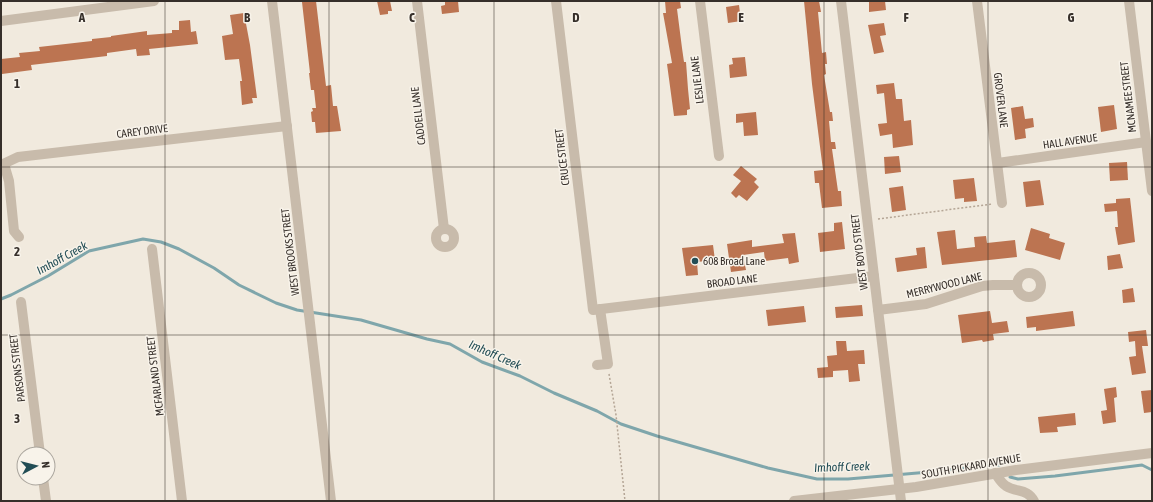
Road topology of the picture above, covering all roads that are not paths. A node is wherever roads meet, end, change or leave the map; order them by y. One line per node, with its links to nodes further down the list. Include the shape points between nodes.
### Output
1 (154, 1): 9 (street)
2 (272, 1): 11 (street, WEST BROOKS STREET)
3 (417, 1): 18 (street, CADDELL LANE)
4 (556, 1): 24 (street, CRUCE STREET)
5 (700, 1): 13 (street, LESLIE LANE)
6 (841, 1): 21 (street, WEST BOYD STREET)
7 (977, 1): 14 (street, GROVER LANE)
8 (1129, 1): 12 (street, MCNAMEE STREET)
9 (132, 2): 10 (street)
10 (1, 21)
11 (287, 126): 15 (street, CAREY DRIVE, via 18,157); 34 (street, WEST BROOKS STREET)
12 (1146, 142): 14 (street, HALL AVENUE); 16 (street, MCNAMEE STREET)
13 (719, 156)
14 (998, 163): 17 (street, GROVER LANE)
15 (3, 165): 19 (street, via 9,181 14,231)
16 (1152, 191)
17 (1002, 203)
18 (444, 229)
19 (19, 237)
20 (152, 248): 33 (street, MCFARLAND STREET)
21 (874, 276): 24 (street, BROAD LANE); 25 (street, WEST BOYD STREET)
22 (1016, 285): 25 (street, MERRYWOOD LANE, via 982,286 926,304)
23 (21, 302): 27 (street, PARSONS STREET)
24 (596, 309): 26 (street, CRUCE STREET, via 608,364)
25 (878, 310): 31 (street, WEST BOYD STREET)
26 (597, 365)
27 (39, 446)
28 (1152, 453): 29 (street, SOUTH PICKARD AVENUE)
29 (995, 473): 31 (street, SOUTH PICKARD AVENUE, via 916,487); 37 (street, via 1004,485 1026,492)
30 (44, 486): 32 (street)
31 (900, 487): 35 (street, SOUTH PICKARD AVENUE); 36 (street, WEST BOYD STREET)
32 (46, 501)
33 (182, 501)
34 (331, 501)
35 (794, 501)
36 (901, 501)
37 (1034, 501)

